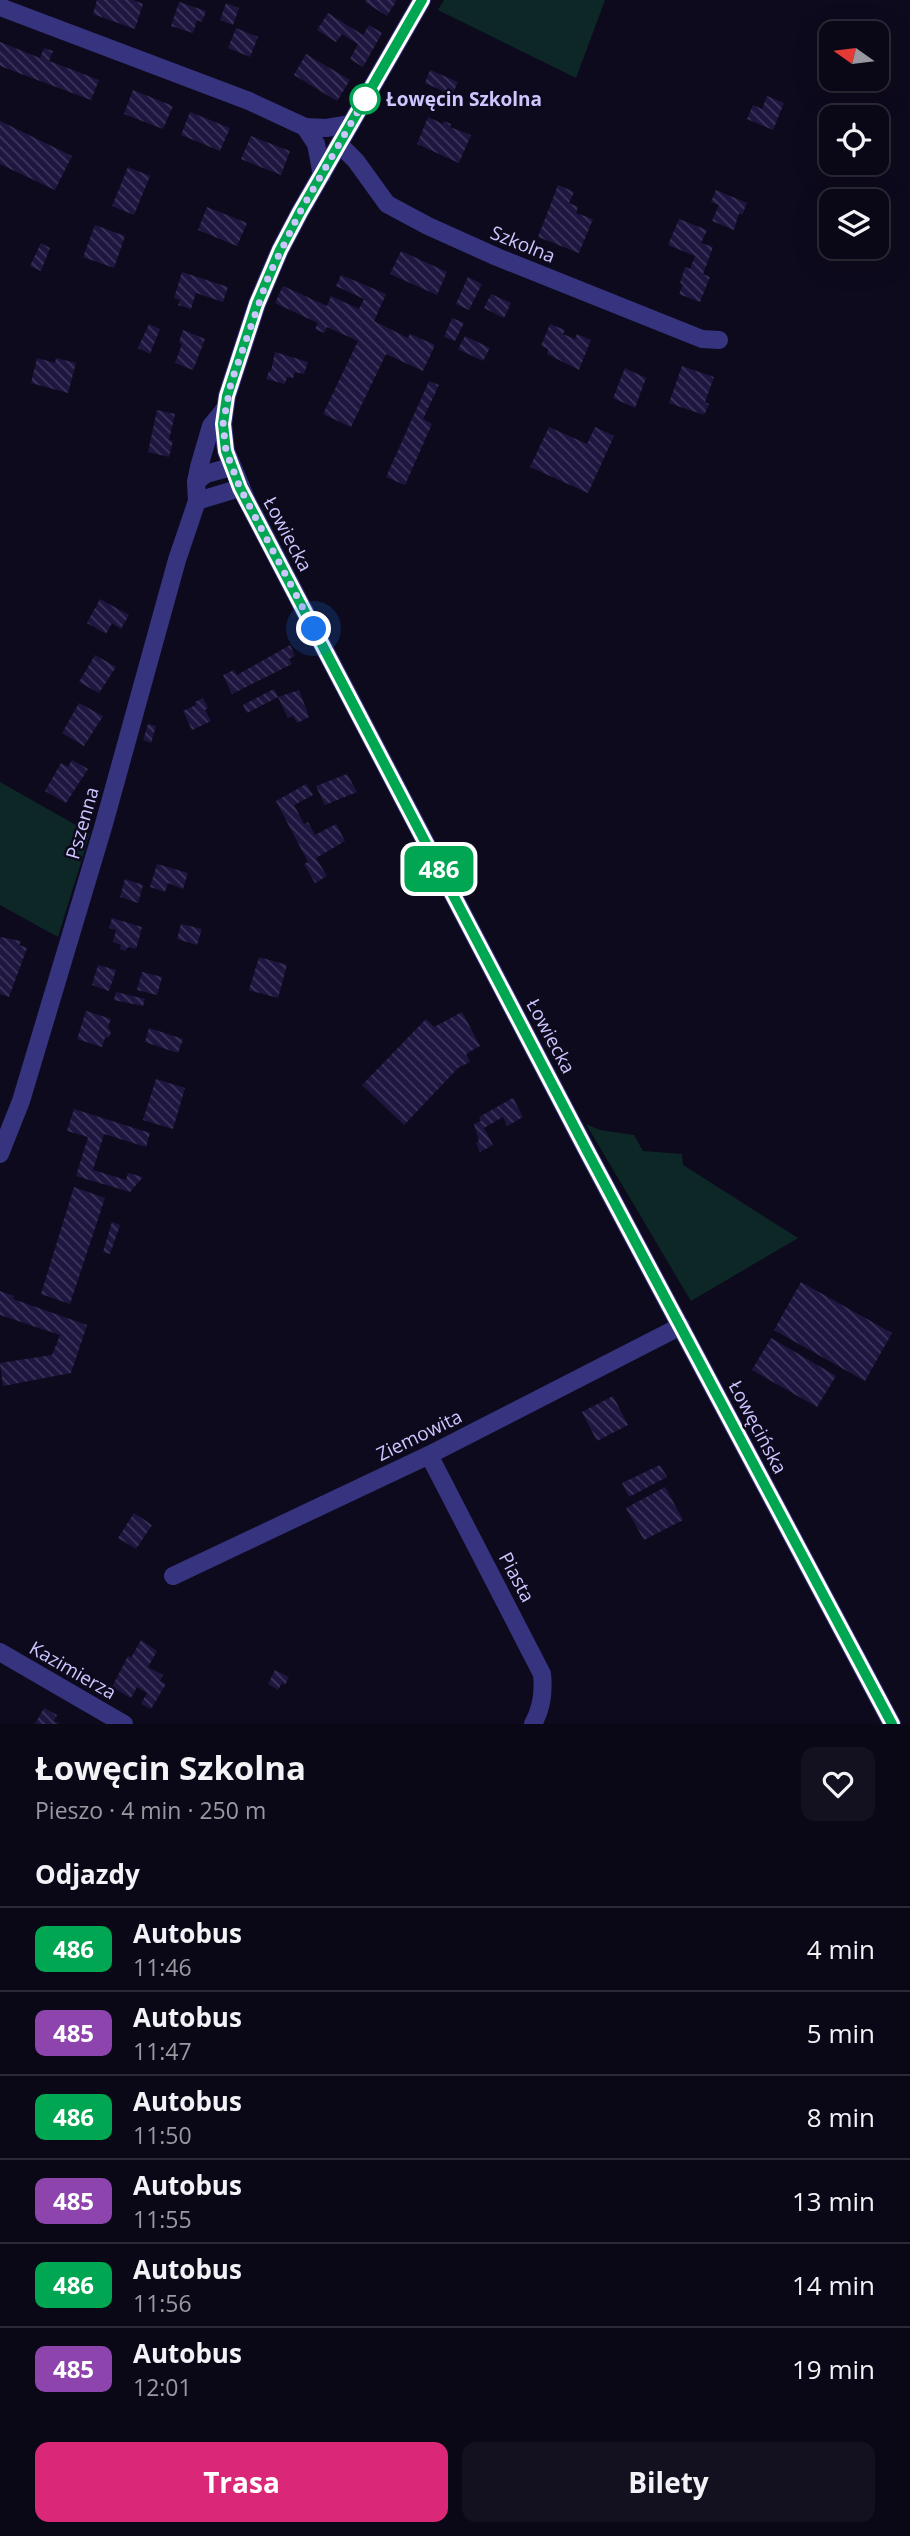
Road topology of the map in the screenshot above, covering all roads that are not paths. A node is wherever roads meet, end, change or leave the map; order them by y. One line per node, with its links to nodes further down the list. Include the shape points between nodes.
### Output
1 (2, 0): 3 (street)
2 (422, 0): 4 (street, Łowiecka)
3 (0, 6): 5 (street, via 249,101)
4 (351, 124): 5 (street); 6 (street, Łowiecka)
5 (305, 127): 7 (street, via 316,144)
6 (339, 144): 7 (street, Łowiecka); 8 (street, Szkolna, via 387,204 428,226 702,339)
7 (322, 175): 9 (street, Łowiecka, via 263,289)
8 (719, 340)
9 (224, 410): 10 (street, Łowiecka); 11 (street, Pszenna, via 211,426)
10 (231, 467): 11 (street); 12 (street, Łowiecka)
11 (196, 482): 13 (street, Pszenna)
12 (240, 488): 13 (street); 14 (street, Łowiecka)
13 (197, 501): 15 (street, Pszenna, via 21,1101)
14 (587, 1151): 16 (street, Łowęcińska)
15 (0, 1154)
16 (681, 1326): 17 (street, Ziemowita); 22 (street, Łowęcińska)
17 (429, 1455): 18 (street, Ziemowita); 21 (street, Piasta, via 536,1657 542,1674 542,1703)
18 (173, 1576)
19 (0, 1652): 20 (street, Kazimierza)
20 (124, 1724)
21 (533, 1724)
22 (892, 1724)

